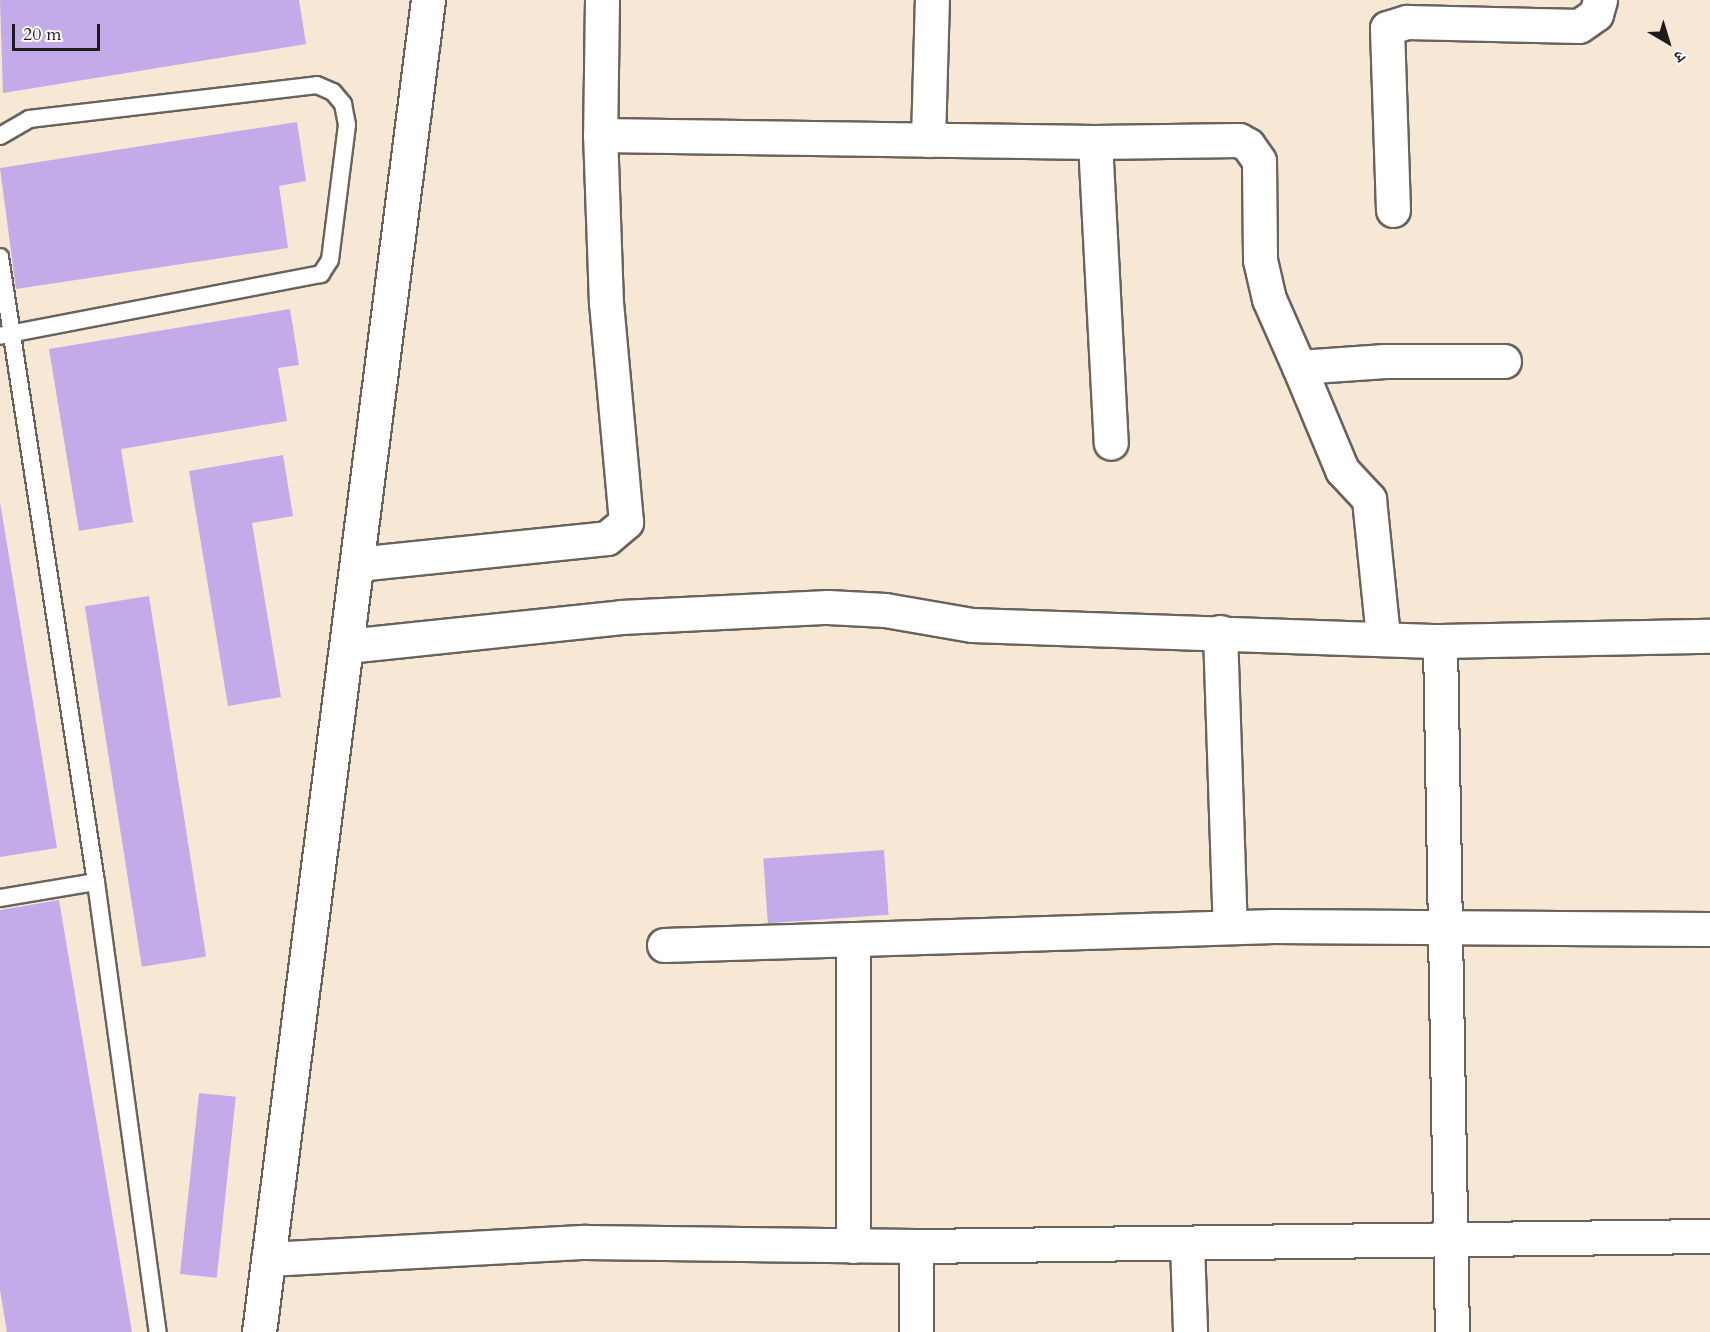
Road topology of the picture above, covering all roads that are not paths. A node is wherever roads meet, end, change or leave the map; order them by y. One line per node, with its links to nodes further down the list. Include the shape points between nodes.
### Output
1 (428, 0): 15 (street)
2 (602, 0): 5 (street)
3 (932, 0): 7 (street)
4 (1600, 0): 9 (street, via 1596,14 1579,26 1407,22 1387,28)
5 (600, 135): 7 (street); 15 (street, via 606,304 626,522 607,538)
6 (0, 136): 11 (lane, via 29,119 317,85 333,92 343,104 347,125 330,260 321,274)
7 (928, 140): 8 (street)
8 (1095, 142): 13 (street, via 1216,138 1239,140 1255,152 1259,161 1260,260 1269,299); 14 (street)
9 (1393, 210)
10 (0, 257): 11 (lane)
11 (6, 335): 21 (lane)
12 (1504, 361): 13 (street)
13 (1299, 366): 18 (street, via 1342,470 1369,499)
14 (1111, 443)
15 (357, 564): 20 (street)
16 (1220, 632): 18 (street); 20 (street, via 972,625 885,610 828,607 621,617); 23 (street)
17 (1710, 636): 19 (street)
18 (1383, 638): 19 (street)
19 (1440, 641): 25 (street)
20 (347, 646): 33 (street)
21 (96, 882): 22 (lane); 34 (lane)
22 (0, 898)
23 (1230, 926): 25 (street); 26 (street)
24 (1710, 929): 25 (street)
25 (1444, 930): 29 (street)
26 (853, 939): 27 (street); 31 (street)
27 (664, 945)
28 (1710, 1236): 29 (street)
29 (1453, 1241): 30 (street); 38 (street)
30 (1187, 1244): 32 (street); 37 (street)
31 (853, 1246): 32 (street); 33 (street, via 586,1242)
32 (916, 1246): 36 (street)
33 (268, 1258): 35 (street)
34 (158, 1332)
35 (259, 1332)
36 (916, 1332)
37 (1190, 1332)
38 (1452, 1332)

